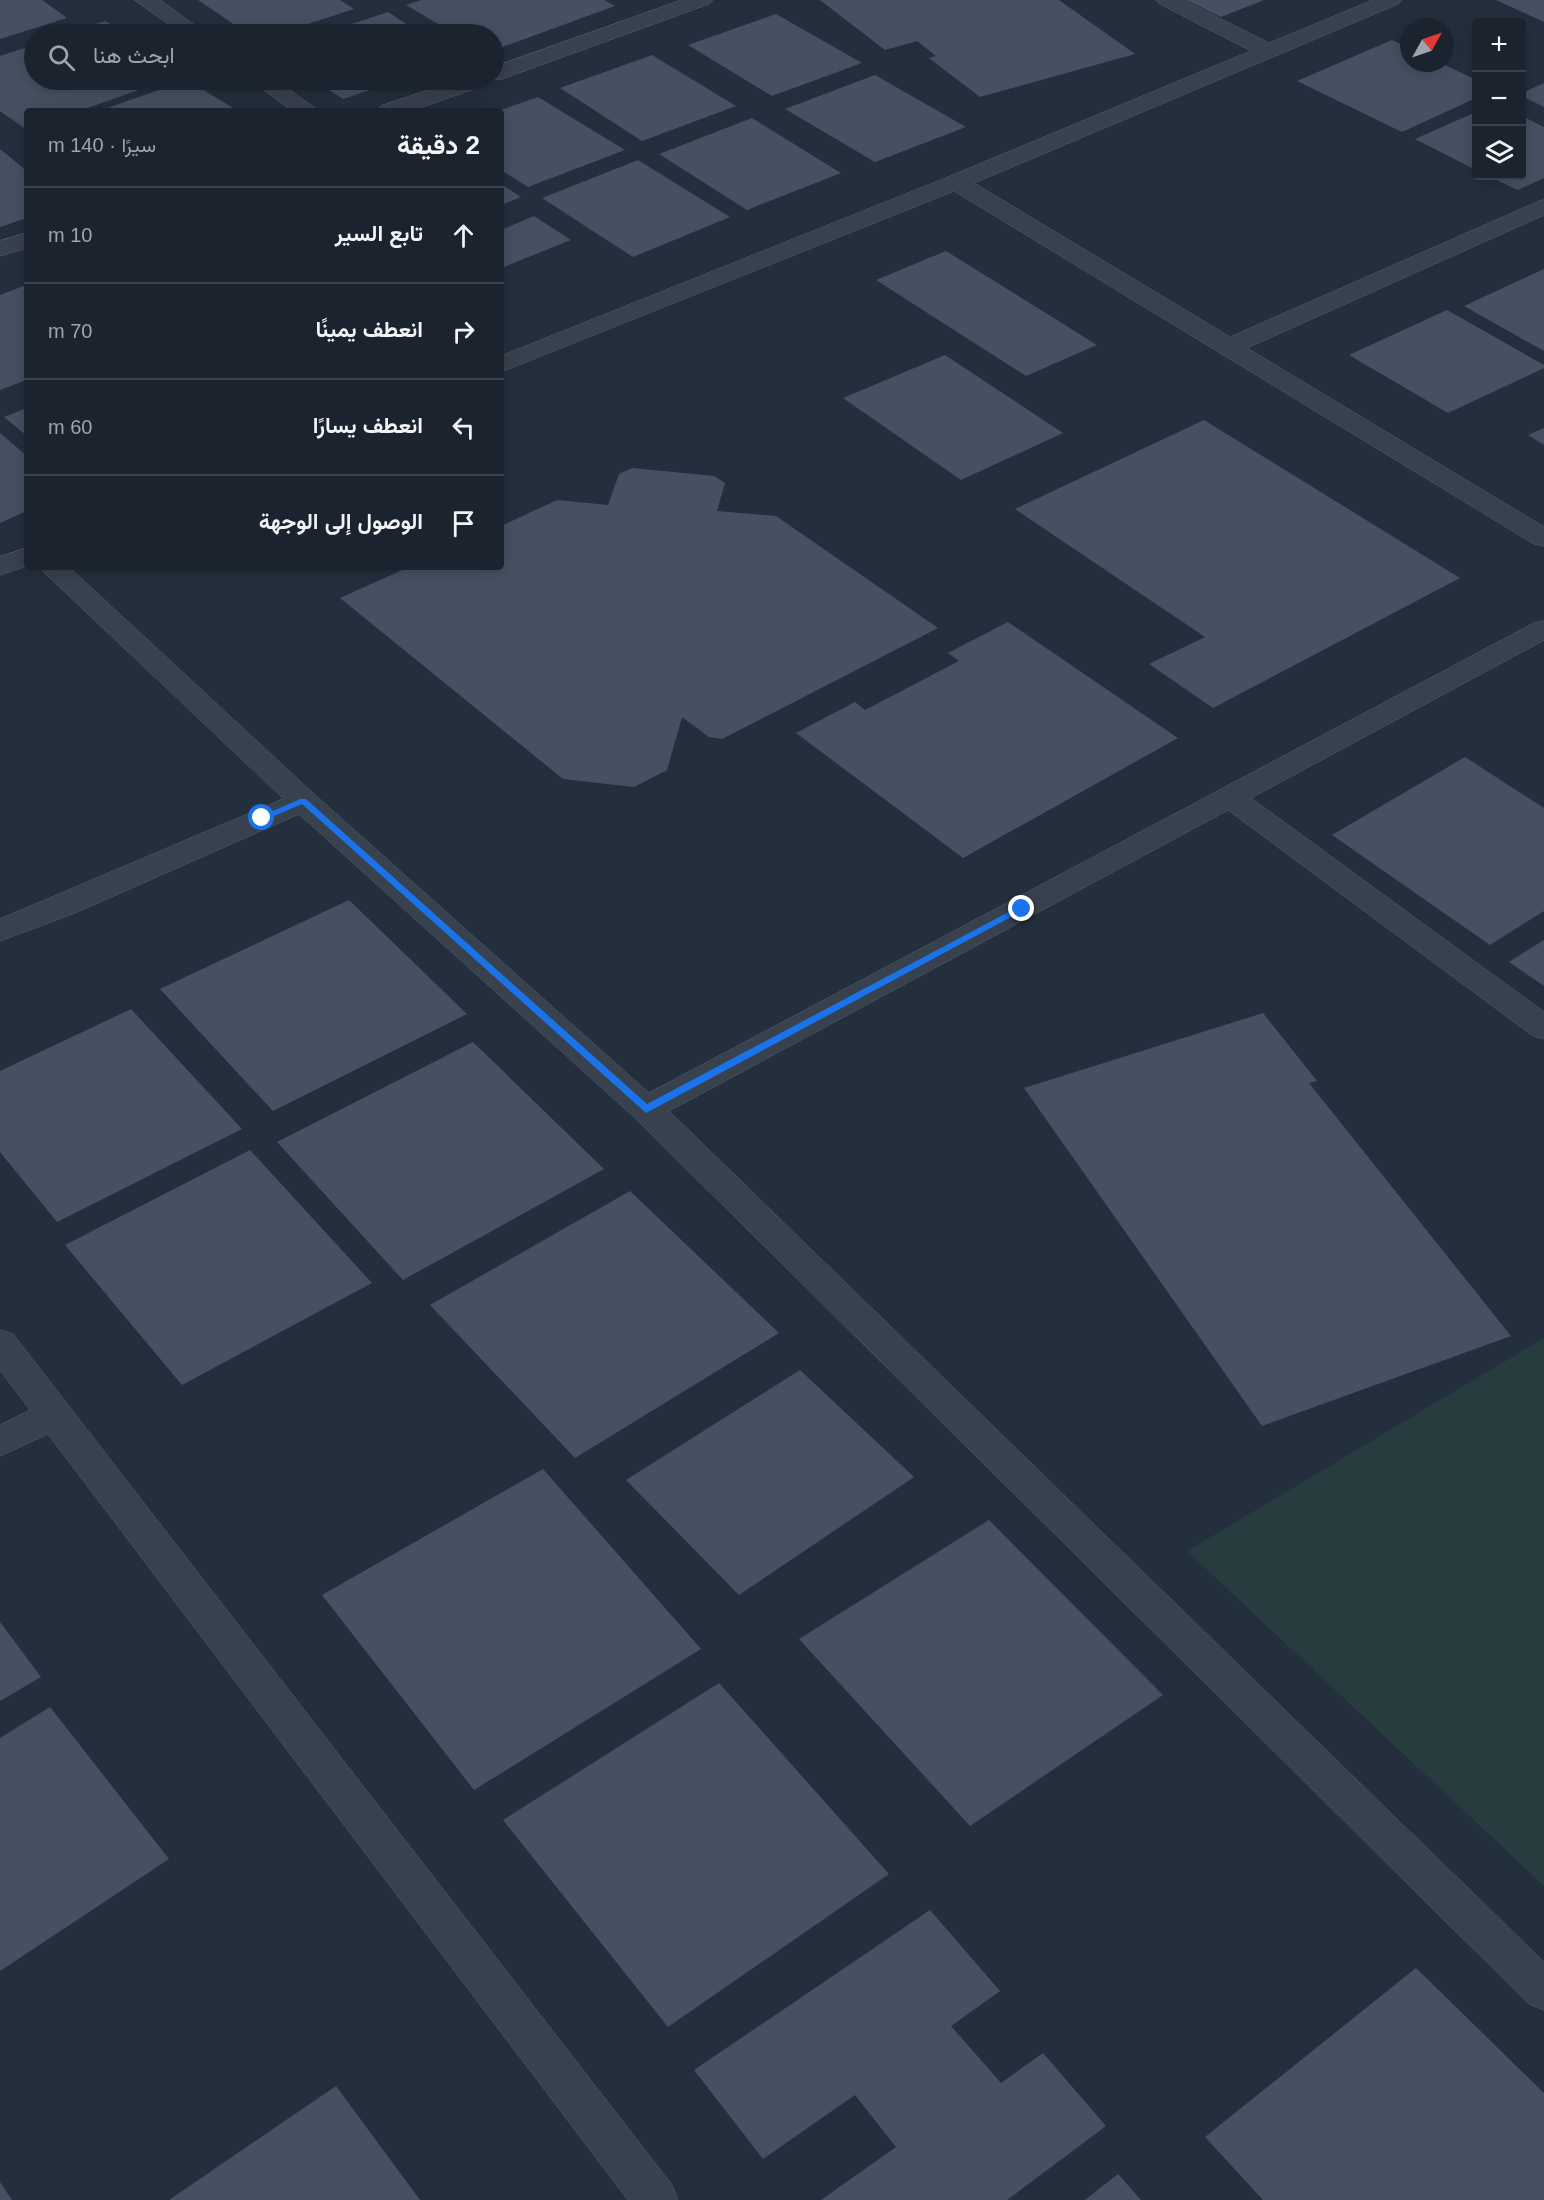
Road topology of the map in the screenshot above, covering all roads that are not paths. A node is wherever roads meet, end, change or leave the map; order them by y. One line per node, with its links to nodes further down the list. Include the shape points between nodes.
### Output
1 (146, 0): 7 (lane)
2 (642, 0): 6 (lane)
3 (702, 0): 6 (lane)
4 (1167, 0): 8 (lane)
5 (1391, 0): 8 (lane)
6 (664, 14): 9 (lane)
7 (181, 24)
8 (1268, 51): 14 (lane)
9 (504, 70)
10 (277, 90): 12 (lane)
11 (449, 90): 13 (lane)
12 (304, 108)
13 (398, 108)
14 (956, 182): 18 (lane); 19 (lane)
15 (1544, 206): 18 (lane)
16 (24, 241): 17 (lane)
17 (0, 249)
18 (1229, 347): 20 (lane)
19 (504, 364)
20 (1544, 538)
21 (24, 557): 22 (lane)
22 (0, 567)
23 (56, 570): 26 (lane)
24 (1544, 629): 25 (lane)
25 (1230, 797): 28 (lane); 29 (lane)
26 (303, 801): 27 (lane); 29 (lane)
27 (0, 931)
28 (1544, 1028)
29 (646, 1109): 33 (lane)
30 (0, 1344): 31 (lane)
31 (54, 1414): 32 (lane); 34 (lane)
32 (0, 1442)
33 (1544, 1990)
34 (656, 2200)

